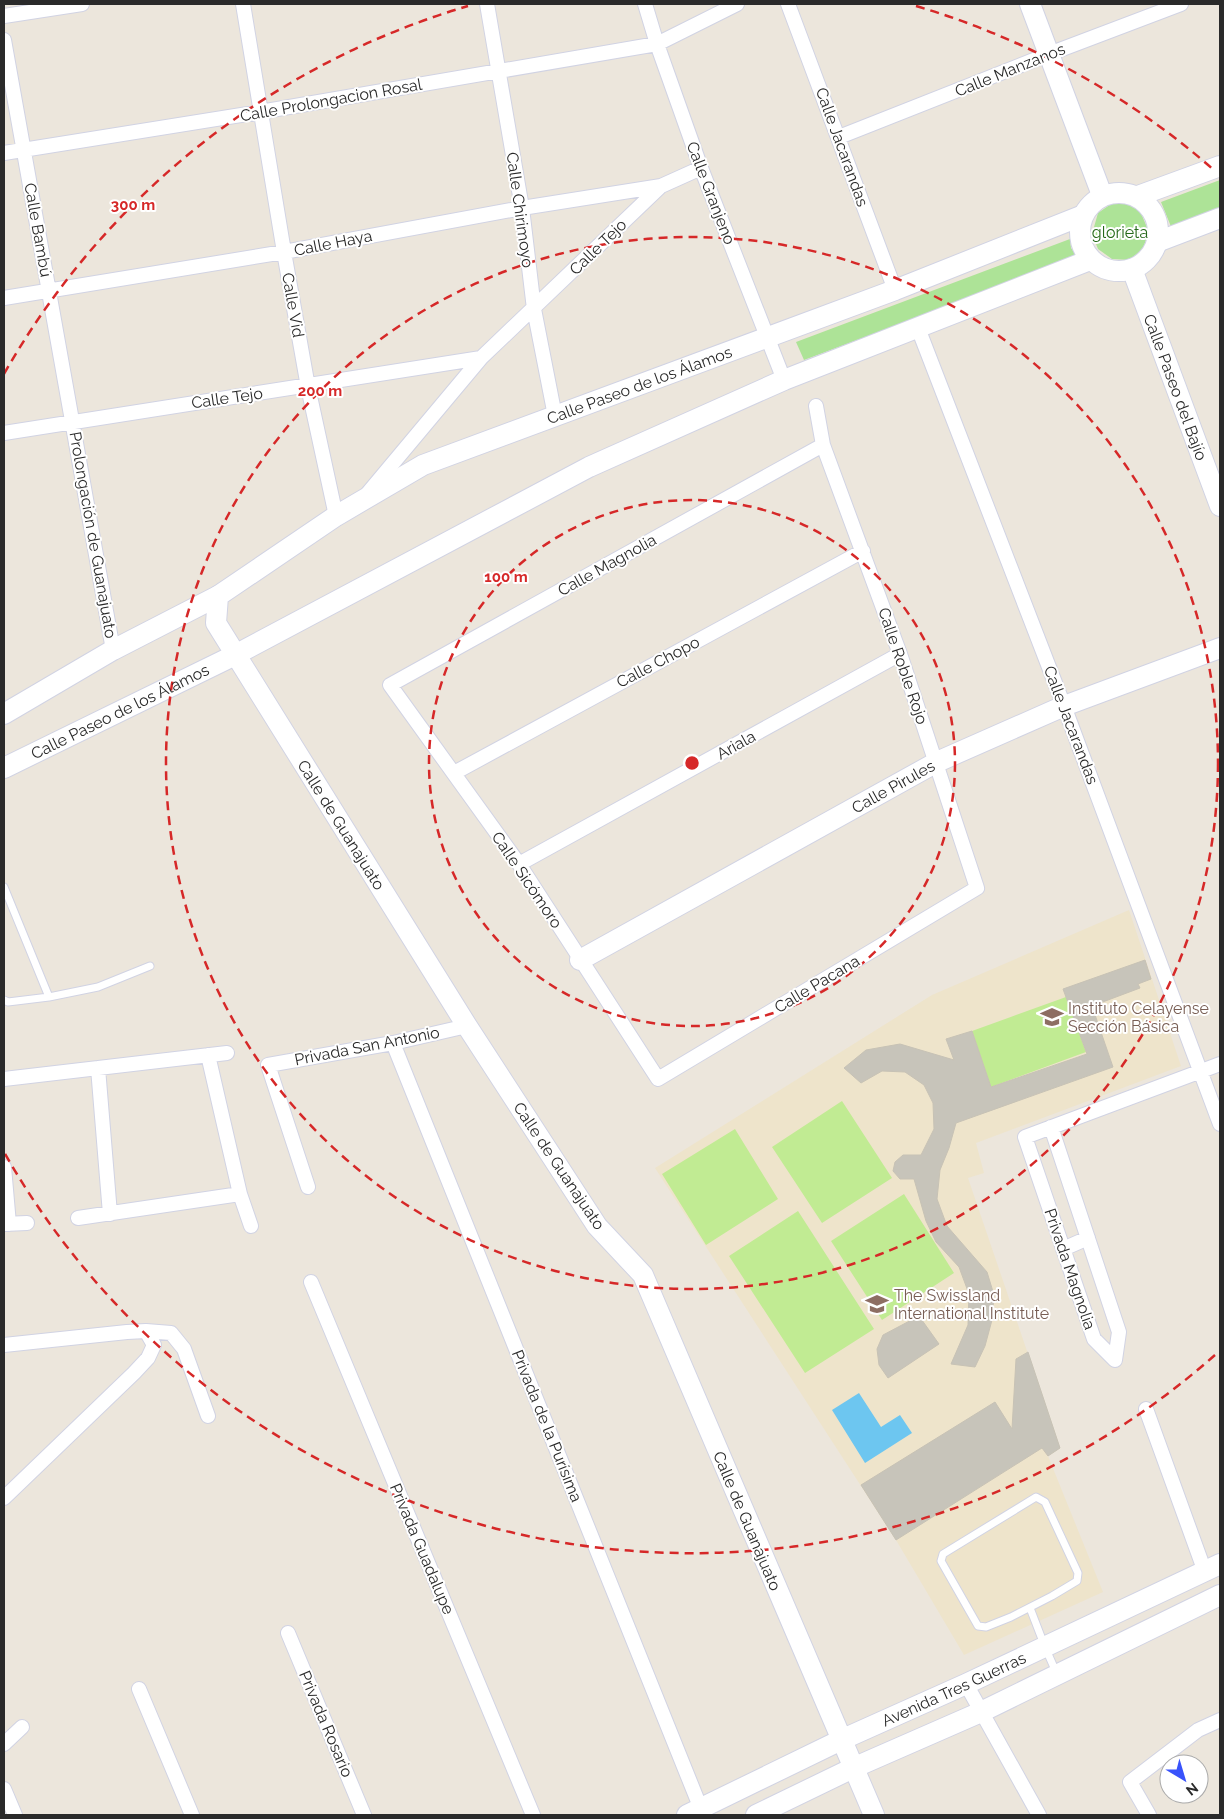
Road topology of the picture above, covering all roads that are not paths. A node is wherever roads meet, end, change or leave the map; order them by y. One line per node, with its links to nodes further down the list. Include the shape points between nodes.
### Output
1 (82, 4): 9 (street)
2 (243, 4): 14 (street, Calle Vid)
3 (487, 4): 13 (street, Calle Chirimoyo)
4 (645, 4): 11 (street, Calle Granjeno)
5 (737, 4): 11 (street, Calle Prolongacion Rosal)
6 (788, 4): 15 (street, Calle Jacarandas)
7 (1030, 4): 12 (main road)
8 (1181, 4): 12 (street, Calle Manzanos)
9 (4, 16)
10 (4, 40): 16 (street, Calle Bambú)
11 (657, 44): 13 (street, Calle Prolongacion Rosal); 19 (street, Calle Granjeno)
12 (1049, 54): 15 (street, Calle Manzanos); 21 (main road)
13 (499, 71): 14 (street, Calle Prolongacion Rosal); 23 (street, Calle Chirimoyo)
14 (260, 112): 16 (street, Calle Prolongacion Rosal); 27 (street, Calle Vid)
15 (839, 137): 30 (street, Calle Jacarandas)
16 (24, 150): 17 (street, Calle Prolongacion Rosal); 31 (street, Calle Bambú)
17 (4, 153)
18 (1220, 166): 22 (main road)
19 (701, 168): 20 (street, Calle Tejo); 35 (street, Calle Granjeno)
20 (662, 186): 23 (street, Calle Haya); 33 (street, Calle Tejo)
21 (1102, 195): 22 (main road, via 1120,192); 24 (main road)
22 (1138, 196): 26 (main road, via 1151,208 1158,224)
23 (522, 208): 27 (street, Calle Haya); 33 (street, Calle Chirimoyo)
24 (1082, 216): 28 (main road, via 1079,239); 30 (main road, Calle Paseo de los Álamos)
25 (1220, 218): 26 (main road)
26 (1157, 242): 29 (main road, via 1148,259)
27 (284, 252): 31 (street, Calle Haya); 38 (street, Calle Vid)
28 (1090, 260): 29 (main road, via 1110,271); 34 (main road, Calle Paseo de los Álamos)
29 (1132, 269): 45 (main road, Calle Paseo del Bajío)
30 (895, 290): 35 (main road, Calle Paseo de los Álamos)
31 (49, 291): 32 (street, Calle Haya); 41 (street, Calle Bambú)
32 (4, 298)
33 (534, 309): 36 (street, Calle Tejo); 40 (street, Calle Chirimoyo)
34 (918, 328): 37 (main road, Calle Paseo de los Álamos); 54 (street, Calle Jacarandas)
35 (766, 336): 37 (street, Calle Granjeno); 40 (main road, Calle Paseo de los Álamos)
36 (480, 358): 38 (street, Calle Tejo); 44 (street, Calle Tejo)
37 (784, 380): 52 (main road, Calle Paseo de los Álamos, via 589,467)
38 (308, 386): 41 (street, Calle Tejo); 46 (street, Calle Vid)
39 (816, 406): 43 (street, Calle Roble Rojo)
40 (555, 416): 44 (main road, Calle Paseo de los Álamos, via 423,465)
41 (72, 421): 42 (street, Calle Tejo); 50 (street, Prolongación de Guanajuato)
42 (4, 433)
43 (823, 445): 47 (street, Calle Roble Rojo); 53 (street, Calle Magnolia)
44 (363, 499): 46 (main road, Calle Paseo de los Álamos)
45 (1220, 506)
46 (336, 516): 48 (main road, Calle Paseo de los Álamos)
47 (863, 551): 51 (street, Calle Roble Rojo); 58 (street, Calle Chopo)
48 (218, 596): 50 (main road, Calle Paseo de los Álamos); 52 (main road, via 216,623)
49 (1220, 648): 54 (main road, Calle Pirules)
50 (113, 650): 55 (main road, Calle Paseo de los Álamos)
51 (900, 654): 56 (street, Calle Roble Rojo); 59 (street, Ariala)
52 (235, 655): 57 (main road, Calle Paseo de los Álamos); 66 (main road, Calle de Guanajuato)
53 (390, 685): 58 (street, Calle Sicómoro)
54 (1064, 706): 56 (main road, Calle Pirules); 72 (street, Calle Jacarandas)
55 (4, 714)
56 (936, 762): 61 (street, Calle Roble Rojo); 62 (main road, Calle Pirules)
57 (4, 768)
58 (454, 773): 59 (street, Calle Sicómoro)
59 (518, 864): 62 (street, Calle Sicómoro)
60 (4, 887): 64 (lane)
61 (977, 888): 74 (street, Calle Pacana)
62 (580, 960): 74 (street, Calle Sicómoro)
63 (150, 966): 64 (lane, via 98,987)
64 (49, 997): 65 (lane)
65 (4, 1000)
66 (467, 1026): 67 (street, Privada San Antonio); 104 (main road, Calle de Guanajuato, via 597,1226 643,1275)
67 (393, 1043): 78 (street, Privada San Antonio, via 268,1065); 108 (street, Privada de la Purísima)
68 (226, 1053): 69 (street)
69 (208, 1055): 71 (street); 79 (street)
70 (1220, 1064): 72 (street)
71 (98, 1068): 73 (street); 80 (street)
72 (1201, 1071): 75 (street, Calle Jacarandas); 76 (street, Privada Magnolia)
73 (4, 1079)
74 (658, 1079)
75 (1220, 1124)
76 (1051, 1127): 85 (street, Privada Magnolia); 86 (street, Privada Magnolia, via 1025,1137)
77 (4, 1167): 83 (street)
78 (308, 1187)
79 (240, 1194): 80 (street); 84 (street)
80 (110, 1214): 81 (street)
81 (78, 1218)
82 (27, 1223): 83 (street)
83 (7, 1224)
84 (251, 1226)
85 (1088, 1238): 86 (street); 86 (street, Privada Magnolia, via 1119,1332 1115,1360 1094,1339)
86 (1063, 1249)
87 (311, 1282): 112 (street, Privada Guadalupe)
88 (146, 1332): 89 (street); 91 (street, via 171,1333 184,1349); 92 (street, via 154,1344 148,1358)
89 (4, 1345)
90 (1146, 1410): 93 (street)
91 (208, 1416)
92 (4, 1498)
93 (1213, 1568): 97 (main road, Avenida Tres Guerras)
94 (1220, 1595): 98 (main road, Avenida Tres Guerras)
95 (1030, 1608): 95 (lane, via 1077,1581 1078,1573 1045,1502 1036,1497 943,1554 941,1562 978,1626 986,1627); 97 (lane)
96 (288, 1633): 111 (street, Privada Rosario)
97 (1045, 1647): 98 (lane); 99 (main road, Avenida Tres Guerras)
98 (1057, 1675): 101 (main road, Avenida Tres Guerras)
99 (966, 1684): 101 (street); 104 (main road, Avenida Tres Guerras)
100 (140, 1689): 110 (street)
101 (981, 1712): 106 (main road, Avenida Tres Guerras); 115 (street)
102 (1220, 1720): 116 (street, via 1198,1730 1130,1782)
103 (22, 1728): 105 (street)
104 (841, 1740): 106 (main road, Calle de Guanajuato); 108 (main road, Avenida Tres Guerras)
105 (4, 1744)
106 (853, 1768): 113 (main road, Avenida Tres Guerras); 114 (main road, Calle de Guanajuato)
107 (4, 1789): 109 (street)
108 (697, 1813)
109 (16, 1815)
110 (192, 1815)
111 (364, 1815)
112 (533, 1815)
113 (756, 1815)
114 (874, 1815)
115 (1039, 1815)
116 (1149, 1815)

